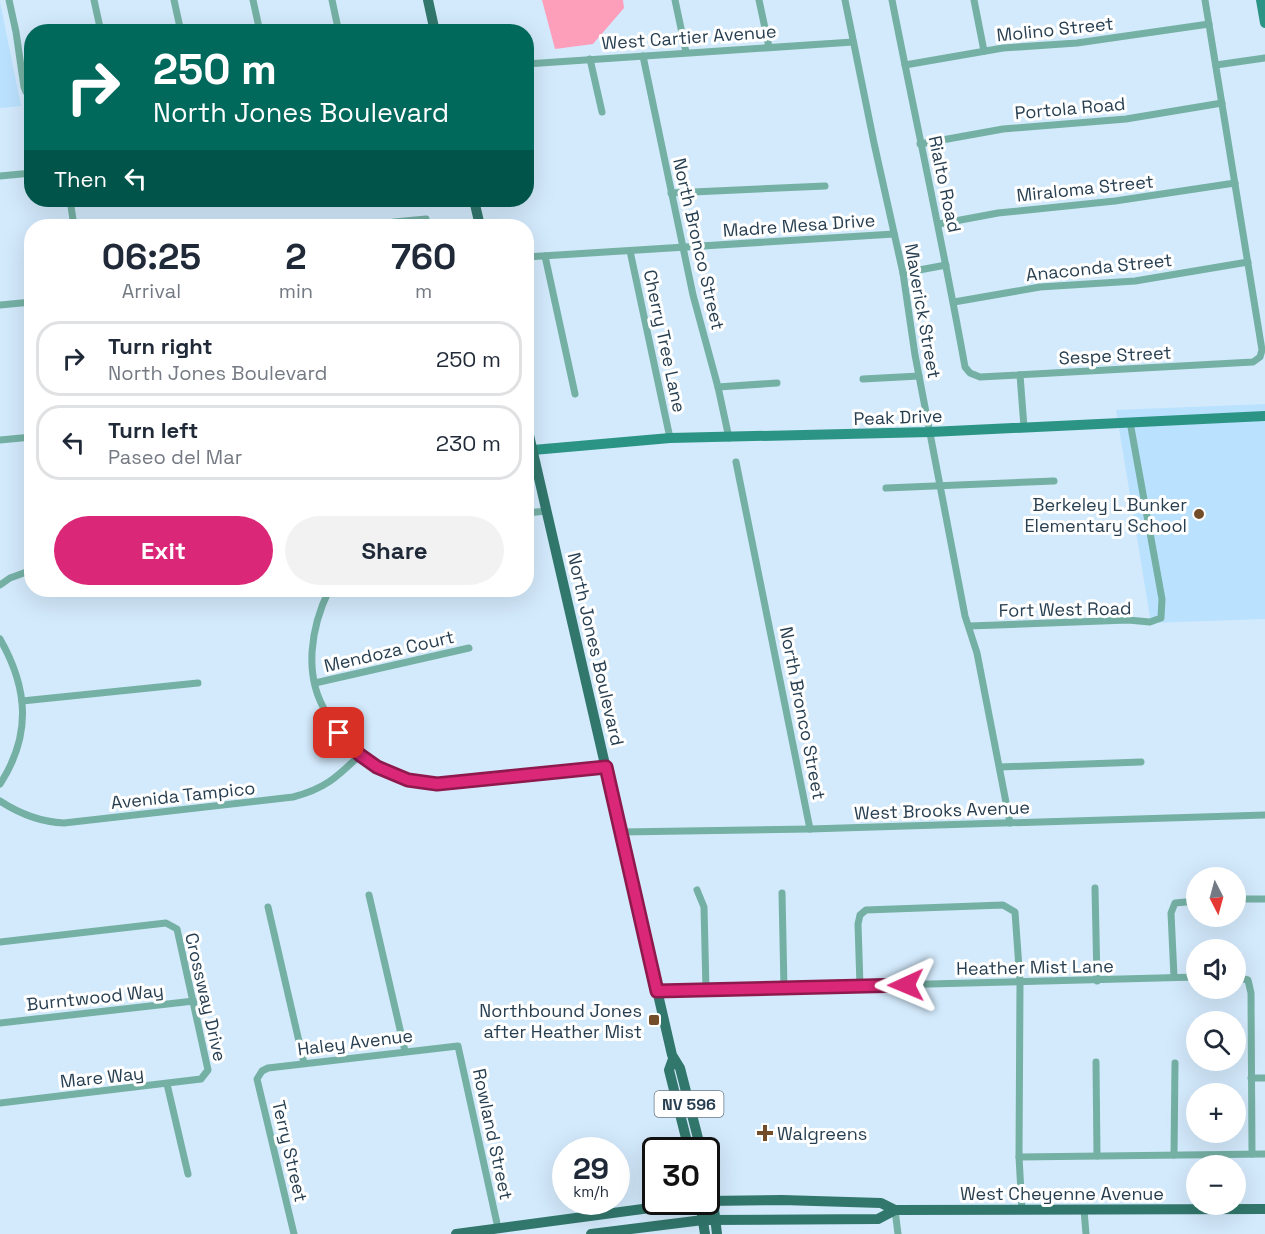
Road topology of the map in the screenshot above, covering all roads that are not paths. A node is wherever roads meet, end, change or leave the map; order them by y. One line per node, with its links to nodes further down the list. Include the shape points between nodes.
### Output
1 (9, 0): 31 (street)
2 (94, 0): 15 (street)
3 (174, 0): 16 (street)
4 (253, 0): 17 (street)
5 (332, 0): 18 (street)
6 (428, 0): 19 (main road)
7 (675, 0): 24 (street)
8 (759, 0): 22 (street)
9 (845, 0): 21 (street, Maverick Street)
10 (892, 0): 29 (street, Rialto Road)
11 (974, 0): 23 (street)
12 (1205, 0): 20 (street)
13 (1261, 0): 14 (street)
14 (1265, 23)
15 (100, 24)
16 (179, 24)
17 (258, 24)
18 (337, 24)
19 (433, 24)
20 (1209, 24): 23 (street, Molino Street, via 1122,38); 30 (street)
21 (854, 42): 22 (street, West Cartier Avenue); 41 (street, Maverick Street)
22 (769, 47): 24 (street, West Cartier Avenue)
23 (984, 51): 29 (street, Molino Street)
24 (686, 52): 25 (street, West Cartier Avenue)
25 (643, 56): 27 (street, West Cartier Avenue); 39 (street, North Bronco Street)
26 (1265, 58): 30 (street)
27 (590, 59): 28 (street, West Cartier Avenue); 33 (street)
28 (534, 62)
29 (905, 65): 34 (street, Rialto Road)
30 (1216, 65): 32 (street)
31 (24, 70)
32 (1222, 103): 34 (street, Portola Road, via 1126,119 1004,129); 37 (street)
33 (602, 112)
34 (921, 144): 40 (street, Rialto Road)
35 (24, 174): 36 (street)
36 (0, 176)
37 (1235, 183): 40 (street, Miraloma Street); 46 (street)
38 (825, 186): 39 (street)
39 (671, 193): 42 (street, North Bronco Street)
40 (939, 224): 47 (street, Rialto Road)
41 (894, 234): 42 (street, Madre Mesa Drive); 48 (street, Maverick Street)
42 (684, 247): 43 (street, Madre Mesa Drive); 57 (street, North Bronco Street)
43 (630, 251): 44 (street, Madre Mesa Drive); 64 (street, Cherry Tree Lane)
44 (545, 256): 45 (street, Madre Mesa Drive); 58 (street)
45 (534, 257)
46 (1248, 262): 49 (street, Anaconda Street, via 1134,281 1040,287); 53 (street, Sespe Street, via 1262,350 1253,362)
47 (946, 265): 48 (street); 49 (street, Rialto Road)
48 (903, 273): 54 (street, Maverick Street)
49 (954, 302): 52 (street, Rialto Road, via 965,367)
50 (24, 303): 51 (street)
51 (0, 305)
52 (970, 373): 53 (street, Sespe Street, via 980,377)
53 (1020, 375): 61 (street)
54 (919, 376): 55 (street); 62 (street, Maverick Street)
55 (863, 379)
56 (777, 383): 57 (street)
57 (718, 387): 65 (street, North Bronco Street)
58 (575, 394)
59 (1265, 416): 60 (street, Peak Drive)
60 (1130, 422): 61 (street, Peak Drive); 78 (street, Fort West Road, via 1162,600 1161,618 1150,622)
61 (1024, 427): 62 (street, Peak Drive)
62 (930, 432): 65 (street, Peak Drive); 71 (street, Maverick Street)
63 (24, 438): 66 (street)
64 (670, 438): 65 (street, Peak Drive); 67 (street, Peak Drive)
65 (729, 438)
66 (0, 440)
67 (534, 450)
68 (534, 454): 73 (main road, North Jones Boulevard / NV 596)
69 (736, 462): 92 (street, North Bronco Street)
70 (1054, 481): 71 (street)
71 (939, 486): 72 (street); 78 (street, Maverick Street)
72 (886, 488)
73 (547, 511): 74 (street); 86 (main road, North Jones Boulevard / NV 596)
74 (534, 512)
75 (24, 573): 76 (street)
76 (0, 585)
77 (326, 597): 82 (street, via 312,636)
78 (969, 626): 87 (street, Maverick Street)
79 (0, 639): 83 (street, via 15,671)
80 (469, 648): 82 (street, Mendoza Court)
81 (198, 683): 83 (street)
82 (315, 683): 84 (street, via 333,724)
83 (22, 701): 88 (street, via 18,750)
84 (360, 755): 86 (street, via 408,780 437,784); 89 (street, Avenida Tampico, via 334,780 293,798 64,823 18,813)
85 (1141, 762): 87 (street)
86 (606, 767): 93 (main road, North Jones Boulevard / NV 596)
87 (1000, 767): 91 (street, Maverick Street)
88 (0, 784)
89 (0, 801)
90 (1265, 815): 91 (street, West Brooks Avenue)
91 (1010, 823): 92 (street, West Brooks Avenue)
92 (810, 829): 93 (street, West Brooks Avenue)
93 (621, 832): 111 (main road, North Jones Boulevard / NV 596)
94 (1095, 888): 106 (street)
95 (697, 890): 110 (street, via 704,907)
96 (782, 893): 109 (street)
97 (369, 895): 115 (street)
98 (1246, 899): 99 (street)
99 (1265, 899)
100 (1186, 902): 103 (street, via 1175,903 1171,913)
101 (268, 907): 118 (street)
102 (0, 942): 112 (street, Crossway Drive, via 166,923 177,929)
103 (1174, 977): 104 (street, Heather Mist Lane); 106 (street, Heather Mist Lane)
104 (1186, 977)
105 (1246, 980): 122 (street, via 1251,993)
106 (1097, 981): 107 (street, Heather Mist Lane)
107 (1020, 982): 108 (street, Heather Mist Lane); 108 (street, via 1017,917 1012,909 1003,905 872,908 860,915 858,924); 132 (street)
108 (860, 986): 109 (street, Heather Mist Lane)
109 (784, 988): 110 (street, Heather Mist Lane)
110 (706, 990): 111 (street, Heather Mist Lane)
111 (657, 991): 116 (main road, North Jones Boulevard / NV 596)
112 (194, 1001): 113 (street, Burntwood Way); 121 (street, Crossway Drive, via 208,1062)
113 (0, 1023)
114 (458, 1047): 115 (street, Haley Avenue); 144 (street, Rowland Street)
115 (405, 1051): 118 (street, Haley Avenue)
116 (673, 1059): 126 (main road, North Jones Boulevard / NV 596, via 669,1070); 127 (main road, North Jones Boulevard / NV 596, via 680,1068)
117 (1096, 1062): 131 (street)
118 (304, 1063): 120 (street, Haley Avenue, via 268,1068)
119 (1175, 1063): 130 (street)
120 (258, 1075): 145 (street, Terry Street)
121 (205, 1076): 124 (street, Mare Way)
122 (1251, 1078): 123 (street); 128 (street)
123 (1265, 1078)
124 (167, 1084): 125 (street, Mare Way); 133 (street)
125 (0, 1103)
126 (686, 1137)
127 (698, 1137)
128 (1252, 1154): 129 (street); 130 (street)
129 (1265, 1154)
130 (1174, 1155): 131 (street)
131 (1097, 1156): 132 (street)
132 (1019, 1157): 138 (street)
133 (188, 1174)
134 (720, 1200): 137 (main road, West Cheyenne Avenue, via 881,1203)
135 (642, 1209): 144 (main road)
136 (1265, 1209): 139 (main road, West Cheyenne Avenue)
137 (896, 1210): 138 (main road, West Cheyenne Avenue); 143 (main road, West Cheyenne Avenue, via 878,1219); 150 (street)
138 (1022, 1210): 139 (main road, West Cheyenne Avenue)
139 (1084, 1210): 151 (street)
140 (702, 1215): 142 (main road)
141 (714, 1215): 143 (main road)
142 (703, 1220): 143 (main road, West Cheyenne Avenue); 147 (main road, West Cheyenne Avenue); 148 (main road)
143 (715, 1220): 149 (main road)
144 (498, 1228): 146 (main road)
145 (294, 1234)
146 (456, 1234)
147 (591, 1234)
148 (705, 1234)
149 (717, 1234)
150 (898, 1234)
151 (1086, 1234)

